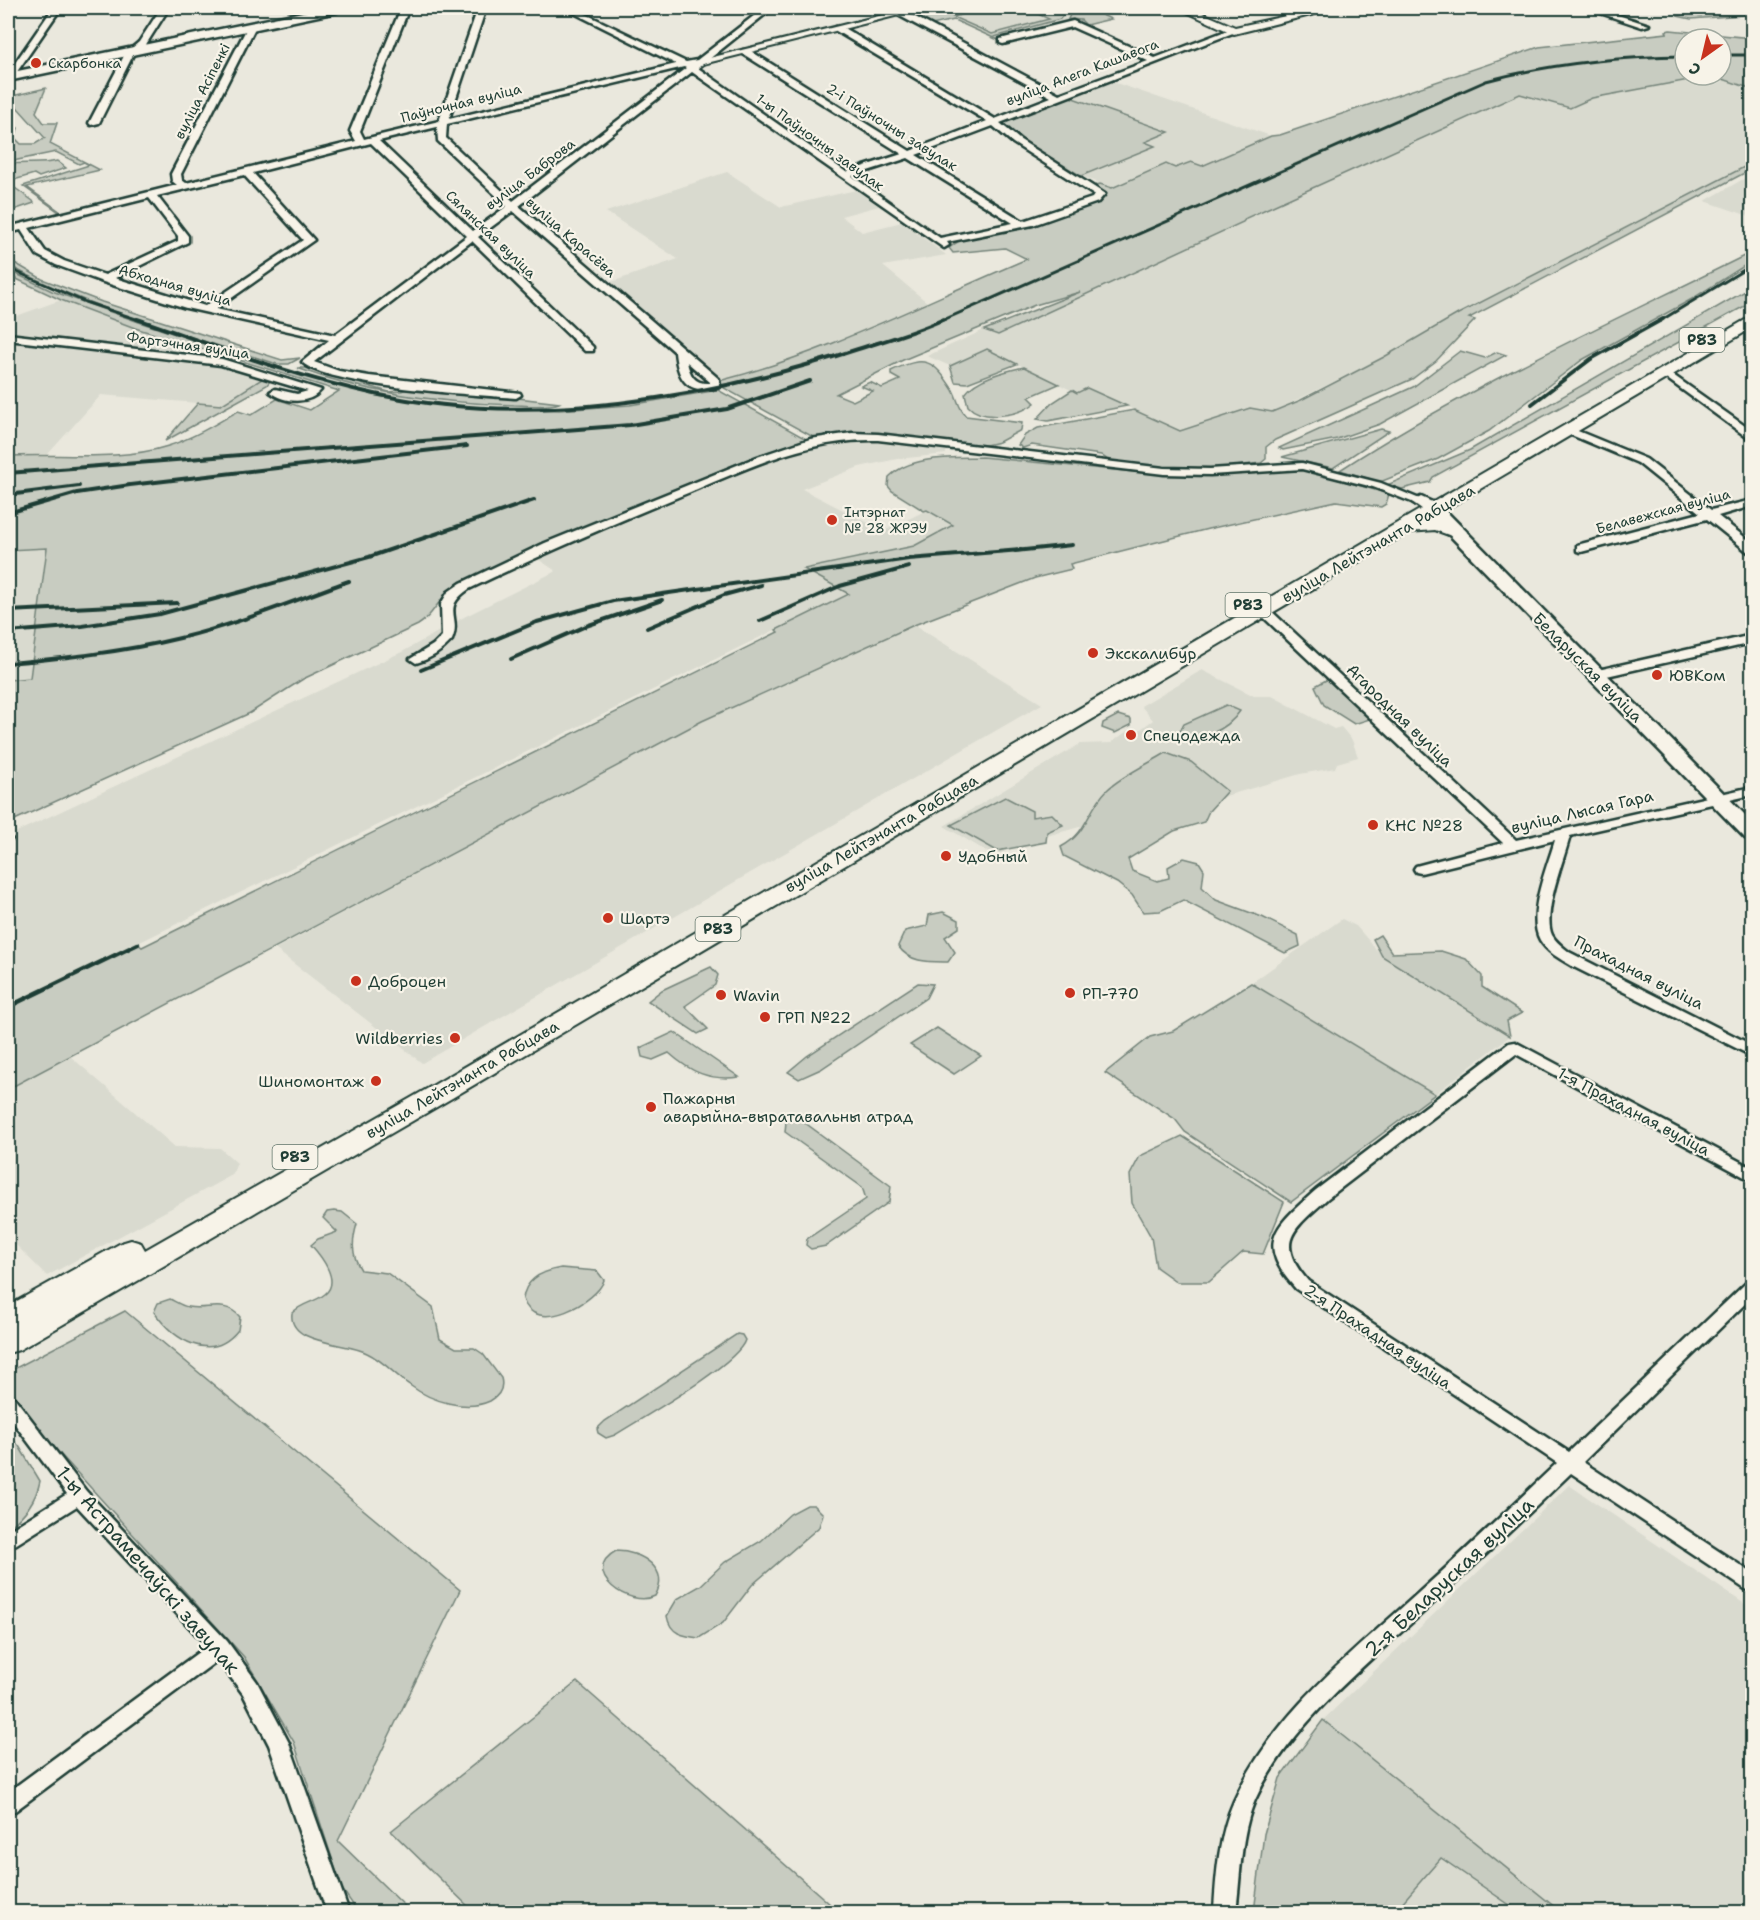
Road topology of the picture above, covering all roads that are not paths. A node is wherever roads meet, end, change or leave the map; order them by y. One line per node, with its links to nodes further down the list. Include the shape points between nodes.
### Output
1 (57, 8): 25 (street)
2 (165, 8): 21 (street)
3 (337, 8): 17 (main road)
4 (405, 8): 31 (street, via 356,131)
5 (482, 8): 29 (street)
6 (568, 8): 24 (street, 1-ы Паўночны завулак)
7 (769, 8): 24 (street, вуліца Баброва)
8 (922, 8): 14 (street, Паўночная вуліца)
9 (1183, 8): 19 (street)
10 (1276, 8): 15 (street)
11 (1334, 8): 15 (street, вуліца Алега Кашавога)
12 (1589, 8): 16 (street)
13 (259, 13): 17 (main road, вуліца Асіпенкі)
14 (901, 13): 18 (street, Паўночная вуліца); 26 (street)
15 (1293, 17): 19 (street, вуліца Алега Кашавога)
16 (1645, 25)
17 (252, 26): 21 (main road); 35 (street, вуліца Асіпенкі, via 176,174)
18 (838, 29): 22 (street, Паўночная вуліца); 27 (street)
19 (1234, 31): 23 (street, вуліца Алега Кашавога)
20 (1003, 41): 23 (street, via 1073,24)
21 (135, 50): 25 (main road); 28 (street, via 129,54)
22 (746, 51): 24 (street, Паўночная вуліца); 32 (street, 2-і Паўночны завулак)
23 (1153, 60): 26 (street, вуліца Алега Кашавога)
24 (692, 65): 29 (street, Паўночная вуліца); 34 (street, 1-ы Паўночны завулак); 37 (street, вуліца Баброва)
25 (8, 77)
26 (1057, 97): 27 (street, вуліца Алега Кашавога)
27 (993, 121): 32 (street, вуліца Алега Кашавога); 38 (street, via 1022,145 1100,196)
28 (94, 123)
29 (443, 124): 30 (street, Паўночная вуліца); 37 (street, вуліца Карасёва, via 440,134 445,145)
30 (373, 140): 31 (street, Паўночная вуліца); 41 (street, Сялянская вуліца)
31 (362, 142): 33 (street, Паўночная вуліца)
32 (910, 154): 34 (street, вуліца Алега Кашавога); 38 (street, 2-і Паўночны завулак)
33 (246, 171): 35 (street, Паўночная вуліца); 43 (street, via 309,240)
34 (844, 176): 38 (street, 1-ы Паўночны завулак, via 945,246 974,233)
35 (184, 186): 36 (street, Паўночная вуліца)
36 (151, 195): 39 (street, Паўночная вуліца); 42 (street, via 183,236 183,242)
37 (513, 206): 41 (street, вуліца Баброва); 48 (street, вуліца Карасёва)
38 (1022, 225)
39 (23, 226): 40 (street, Паўночная вуліца); 42 (street, Абходная вуліца, via 46,257)
40 (8, 230)
41 (474, 237): 46 (street, вуліца Баброва); 47 (street, Сялянская вуліца)
42 (104, 279): 43 (street, Абходная вуліца)
43 (207, 310): 46 (street, Абходная вуліца)
44 (1751, 314): 49 (highway, вуліца Лейтэнанта Рабцава / Р83); 56 (highway, вуліца Лейтэнанта Рабцава / Р83)
45 (8, 337): 50 (street, Фартэчная вуліца, via 222,362)
46 (337, 339): 51 (street, вуліца Баброва, via 307,362 316,370 389,390 403,389 404,384)
47 (589, 349)
48 (680, 351)
49 (1666, 373): 52 (highway, вуліца Лейтэнанта Рабцава / Р83); 53 (street)
50 (293, 381): 50 (street, Фартэчная вуліца, via 275,392 298,398 316,392)
51 (516, 395)
52 (1568, 430): 54 (highway, вуліца Лейтэнанта Рабцава / Р83); 57 (street, via 1642,461)
53 (1752, 436)
54 (1455, 498): 56 (highway, вуліца Лейтэнанта Рабцава / Р83); 59 (highway, via 1449,520)
55 (1752, 503): 57 (street, Белавежская вуліца)
56 (1428, 506): 58 (highway, вуліца Лейтэнанта Рабцава / Р83); 59 (main road, Беларуская вуліца); 64 (street, вуліца Лейтэнанта Рабцава, via 1377,486 1302,466 1164,471 878,437 828,439 761,459 549,546 465,586 447,604 448,637 438,648); 76 (highway, вуліца Лейтэнанта Рабцава / Р83)
57 (1708, 514): 60 (street, Белавежская вуліца); 61 (street)
58 (1405, 528): 59 (highway, via 1431,524); 62 (highway, вуліца Лейтэнанта Рабцава / Р83)
59 (1457, 532): 65 (main road, Беларуская вуліца)
60 (1581, 548)
61 (1752, 549)
62 (1263, 610): 70 (street, Агародная вуліца); 77 (highway, вуліца Лейтэнанта Рабцава / Р83, via 442,1092)
63 (1750, 642): 65 (street)
64 (416, 659)
65 (1598, 674): 67 (main road, Беларуская вуліца)
66 (1752, 791): 67 (street, вуліца Лысая Гара)
67 (1718, 800): 68 (street, вуліца Лысая Гара); 69 (main road, Беларуская вуліца)
68 (1564, 833): 70 (street, вуліца Лысая Гара); 73 (street, Прахадная вуліца, via 1541,916 1543,931 1554,946 1577,963)
69 (1752, 834)
70 (1513, 845): 71 (street, вуліца Лысая Гара)
71 (1420, 870)
72 (1515, 1047): 74 (street, 1-я Прахадная вуліца); 79 (street, 2-я Прахадная вуліца, via 1322,1194 1287,1229 1280,1248 1286,1268 1302,1285)
73 (1752, 1051)
74 (1752, 1175)
75 (1752, 1287): 79 (street, 2-я Беларуская вуліца)
76 (8, 1319)
77 (8, 1341)
78 (8, 1402): 80 (street, 1-ы Астрамечаўскі завулак)
79 (1570, 1464): 82 (street, 2-я Прахадная вуліца); 86 (street, 2-я Беларуская вуліца, via 1334,1684 1279,1742 1248,1791 1239,1818)
80 (79, 1496): 81 (street); 83 (street, 1-ы Астрамечаўскі завулак)
81 (8, 1540)
82 (1752, 1583)
83 (220, 1647): 84 (street); 85 (street, 1-ы Астрамечаўскі завулак, via 250,1688 279,1743)
84 (8, 1804)
85 (339, 1912)
86 (1225, 1912)

